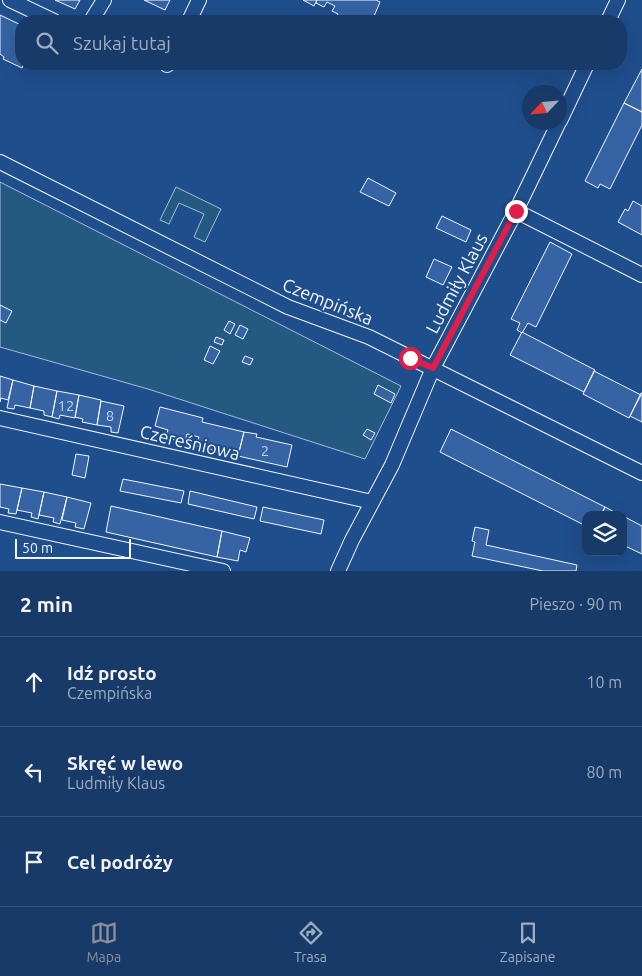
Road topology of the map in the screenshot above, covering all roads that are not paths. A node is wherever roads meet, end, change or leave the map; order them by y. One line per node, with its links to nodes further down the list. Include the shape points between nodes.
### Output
1 (10, 0): 5 (street)
2 (104, 0): 6 (street)
3 (199, 0): 7 (street)
4 (618, 0): 8 (street)
5 (41, 15)
6 (95, 15)
7 (192, 15)
8 (611, 15)
9 (584, 70): 10 (street, Ludmiły Klaus)
10 (567, 105)
11 (555, 130): 13 (street, Ludmiły Klaus)
12 (0, 162): 15 (street, Czempińska, via 288,307 369,337)
13 (516, 211): 14 (street); 15 (street, Ludmiły Klaus)
14 (642, 275)
15 (433, 368): 17 (street, Czempińska); 18 (street, Ludmiły Klaus, via 407,432)
16 (0, 418): 18 (street, Czereśniowa)
17 (642, 473)
18 (372, 502): 21 (street, Ludmiły Klaus)
19 (0, 522): 20 (street)
20 (223, 571)
21 (338, 571)

